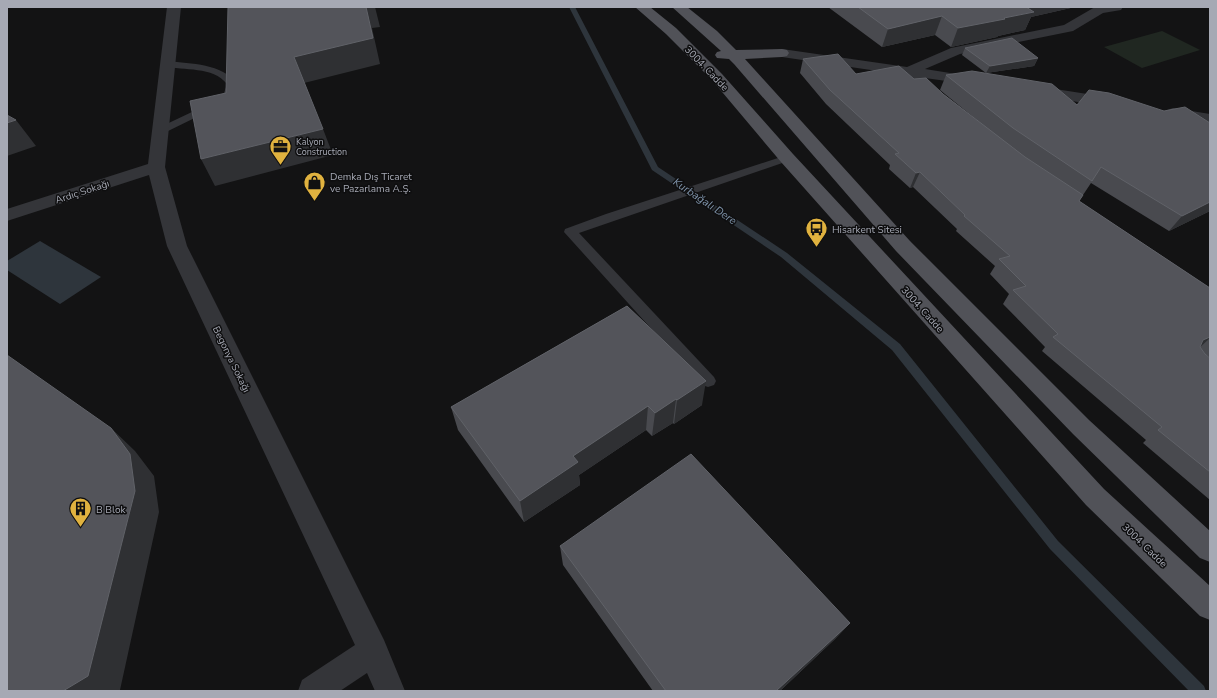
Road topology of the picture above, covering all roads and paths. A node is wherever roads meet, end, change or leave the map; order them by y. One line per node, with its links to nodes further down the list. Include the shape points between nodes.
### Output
1 (174, 7): 12 (street, Begonya Sokağı)
2 (627, 7): 9 (main road, via 670,46)
3 (642, 7): 9 (main road, 3004. Cadde)
4 (679, 7): 8 (main road)
5 (1079, 7): 7 (street)
6 (1116, 7): 7 (street, via 1099,10)
7 (1093, 14): 13 (street, via 1068,28 956,51)
8 (712, 34): 9 (main road, via 711,45 706,49); 10 (main road, via 733,42); 11 (main road)
9 (692, 52): 11 (main road); 14 (main road, 3004. Cadde)
10 (782, 52): 11 (main road); 13 (street); 17 (main road, via 762,63 760,79)
11 (724, 53): 14 (main road, via 710,62); 17 (main road)
12 (168, 64): 22 (street, Begonya Sokağı); 22 (lane, via 212,71 224,75 232,84 231,89 220,100)
13 (909, 71): 15 (street); 19 (street)
14 (717, 77): 23 (main road, 3004. Cadde)
15 (987, 83)
16 (1019, 88): 18 (street)
17 (764, 89): 27 (main road, via 903,246 1081,427)
18 (1128, 106)
19 (950, 110)
20 (1159, 111): 21 (street)
21 (1210, 119)
22 (160, 131): 24 (street, Begonya Sokağı)
23 (787, 158): 26 (lane, via 570,232); 28 (main road, 3004. Cadde, via 1095,497)
24 (156, 167): 25 (street, Ardıç Sokağı); 29 (street, Begonya Sokağı, via 178,246)
25 (7, 215)
26 (708, 381)
27 (1210, 550)
28 (1210, 606)
29 (373, 651): 30 (street); 31 (street, Begonya Sokağı)
30 (313, 691)
31 (390, 691)

